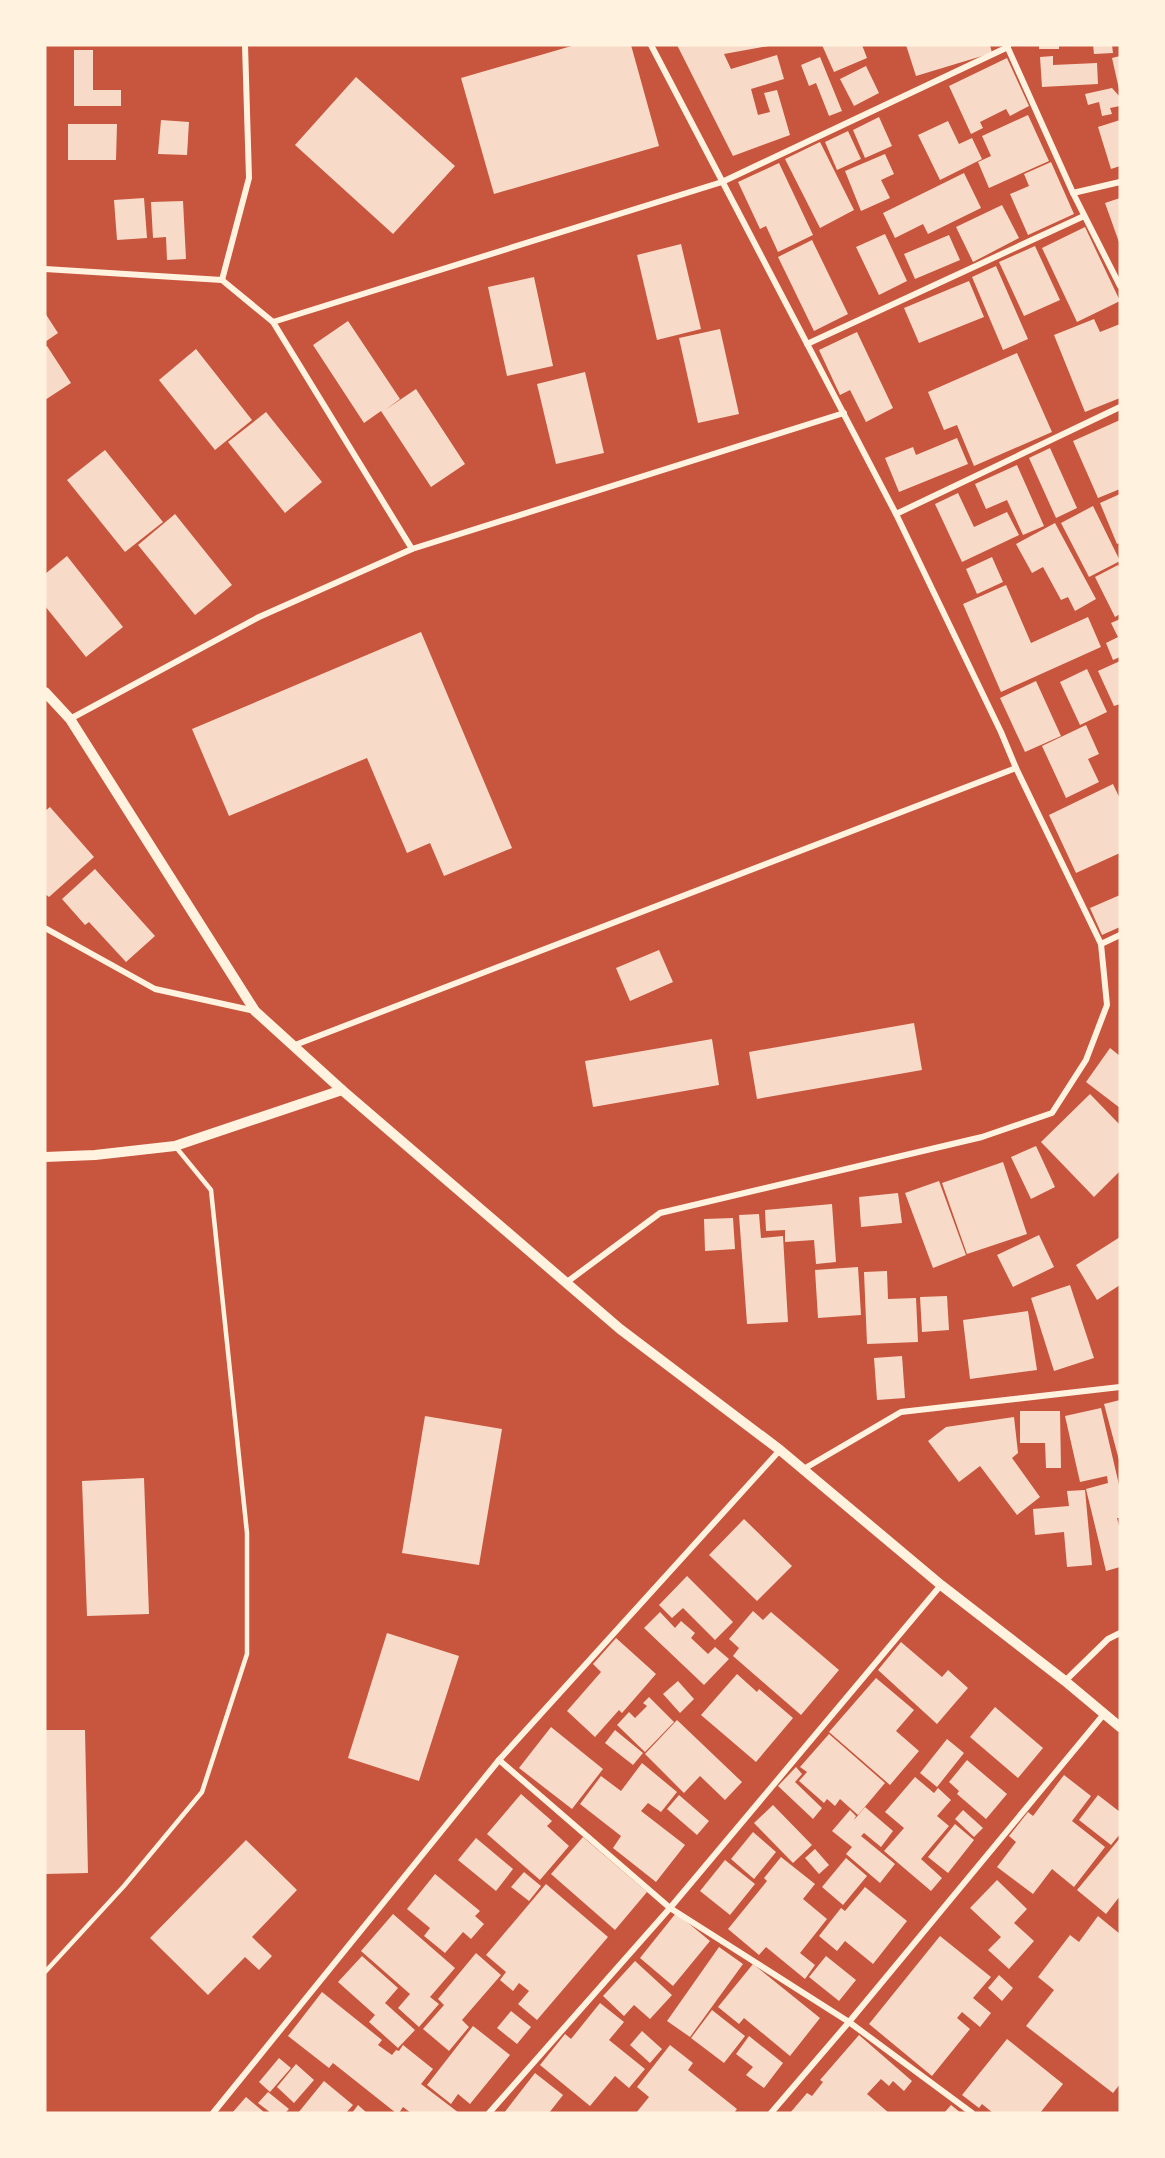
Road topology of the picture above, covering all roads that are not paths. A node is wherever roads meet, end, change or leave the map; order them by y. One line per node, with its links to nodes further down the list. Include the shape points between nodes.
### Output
1 (245, 45): 9 (street, via 249,178)
2 (651, 45): 4 (street)
3 (1007, 46): 4 (street); 6 (street)
4 (722, 182): 11 (street); 12 (street)
5 (1120, 182): 6 (street)
6 (1073, 193): 7 (street)
7 (1084, 216): 10 (street); 12 (street)
8 (45, 269): 9 (street)
9 (222, 280): 11 (street)
10 (1120, 286)
11 (273, 322): 16 (street)
12 (807, 344): 14 (street)
13 (1120, 407): 15 (street)
14 (844, 413): 15 (street); 16 (street)
15 (896, 513): 19 (street)
16 (412, 549): 18 (street, via 259,617)
17 (45, 692): 18 (street)
18 (70, 718): 23 (street)
19 (1016, 768): 22 (street); 24 (street)
20 (45, 928): 23 (street, via 156,989)
21 (1120, 935): 22 (street)
22 (1101, 944): 28 (street, via 1107,1005 1086,1060 1052,1113 982,1137 660,1213)
23 (255, 1011): 24 (street)
24 (295, 1046): 25 (street)
25 (342, 1090): 26 (street); 28 (street)
26 (175, 1146): 27 (street); 39 (lane, via 211,1190 247,1533 247,1654 202,1792 124,1886)
27 (45, 1157)
28 (567, 1282): 30 (street, via 620,1329)
29 (1120, 1387): 31 (street, via 901,1412)
30 (780, 1450): 31 (street); 37 (street)
31 (801, 1470): 32 (street)
32 (941, 1585): 34 (street); 38 (street)
33 (1120, 1633): 34 (street, via 1108,1639)
34 (1065, 1681): 35 (street)
35 (1104, 1714): 36 (street); 40 (street)
36 (1120, 1727)
37 (499, 1760): 38 (street); 41 (street)
38 (670, 1908): 40 (street); 42 (street)
39 (45, 1972)
40 (849, 2022): 43 (street); 44 (street)
41 (213, 2113)
42 (489, 2113)
43 (771, 2113)
44 (972, 2113)

